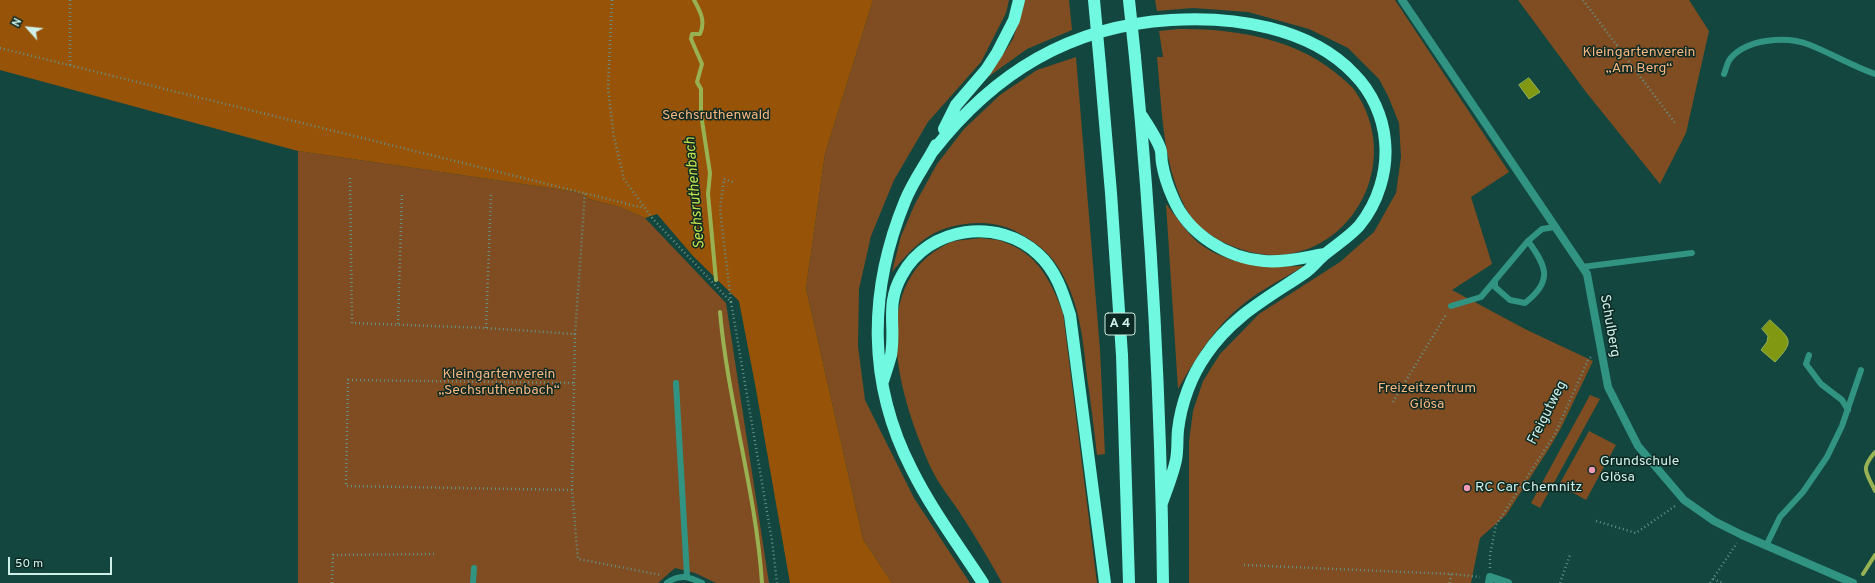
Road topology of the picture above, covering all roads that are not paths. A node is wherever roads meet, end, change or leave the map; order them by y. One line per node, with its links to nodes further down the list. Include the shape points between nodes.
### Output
1 (1019, 0): 8 (highway, via 1014,20 997,53 956,105)
2 (1094, 0): 31 (highway, A 4, bridge, via 1121,347)
3 (1129, 0): 7 (highway, A 4, bridge)
4 (1402, 0): 9 (street, Schulberg)
5 (1724, 74): 6 (lane, via 1730,60 1741,50 1757,42 1777,40 1809,44)
6 (1875, 74)
7 (1141, 114): 12 (highway, via 1160,148 1165,175 1182,216 1206,240 1244,258 1265,261 1284,261); 21 (highway, A 4)
8 (933, 151): 12 (highway, via 955,122 992,88 1036,59 1083,37 1133,24 1183,19 1269,28 1303,40 1345,65 1365,87 1382,123 1385,167 1373,204 1358,226); 19 (highway, via 906,199 888,249 878,314 878,360)
9 (1555, 227): 10 (lane, via 1542,229); 13 (street, Schulberg)
10 (1528, 241): 14 (lane); 14 (lane, via 1543,263 1545,278 1537,293 1525,303 1510,300 1495,287)
11 (1692, 253): 13 (lane)
12 (1325, 254): 21 (highway, via 1307,271 1240,316 1204,356 1184,401 1178,429 1177,458)
13 (1582, 267): 22 (street, Schulberg, via 1587,274 1608,387 1638,446 1684,500 1714,521)
14 (1495, 280): 15 (lane, via 1481,297)
15 (1451, 306)
16 (1809, 355): 20 (lane, via 1806,364 1821,384 1842,400)
17 (1861, 370): 20 (lane)
18 (676, 383): 24 (lane)
19 (882, 386): 29 (highway, via 893,428 912,470); 30 (highway, via 891,354 891,307 896,290 910,263 921,252 938,240 973,230 1011,237 1038,254 1059,283 1070,315)
20 (1848, 410): 22 (lane, via 1827,457 1803,492 1780,517)
21 (1162, 503): 32 (highway, A 4)
22 (1766, 546): 34 (street, Schulberg)
23 (474, 568): 26 (lane)
24 (687, 576): 27 (lane, via 674,578); 28 (lane)
25 (1489, 580): 33 (street)
26 (473, 583)
27 (667, 583)
28 (702, 583)
29 (983, 583)
30 (1105, 583)
31 (1129, 583)
32 (1163, 583)
33 (1508, 583)
34 (1853, 583)

